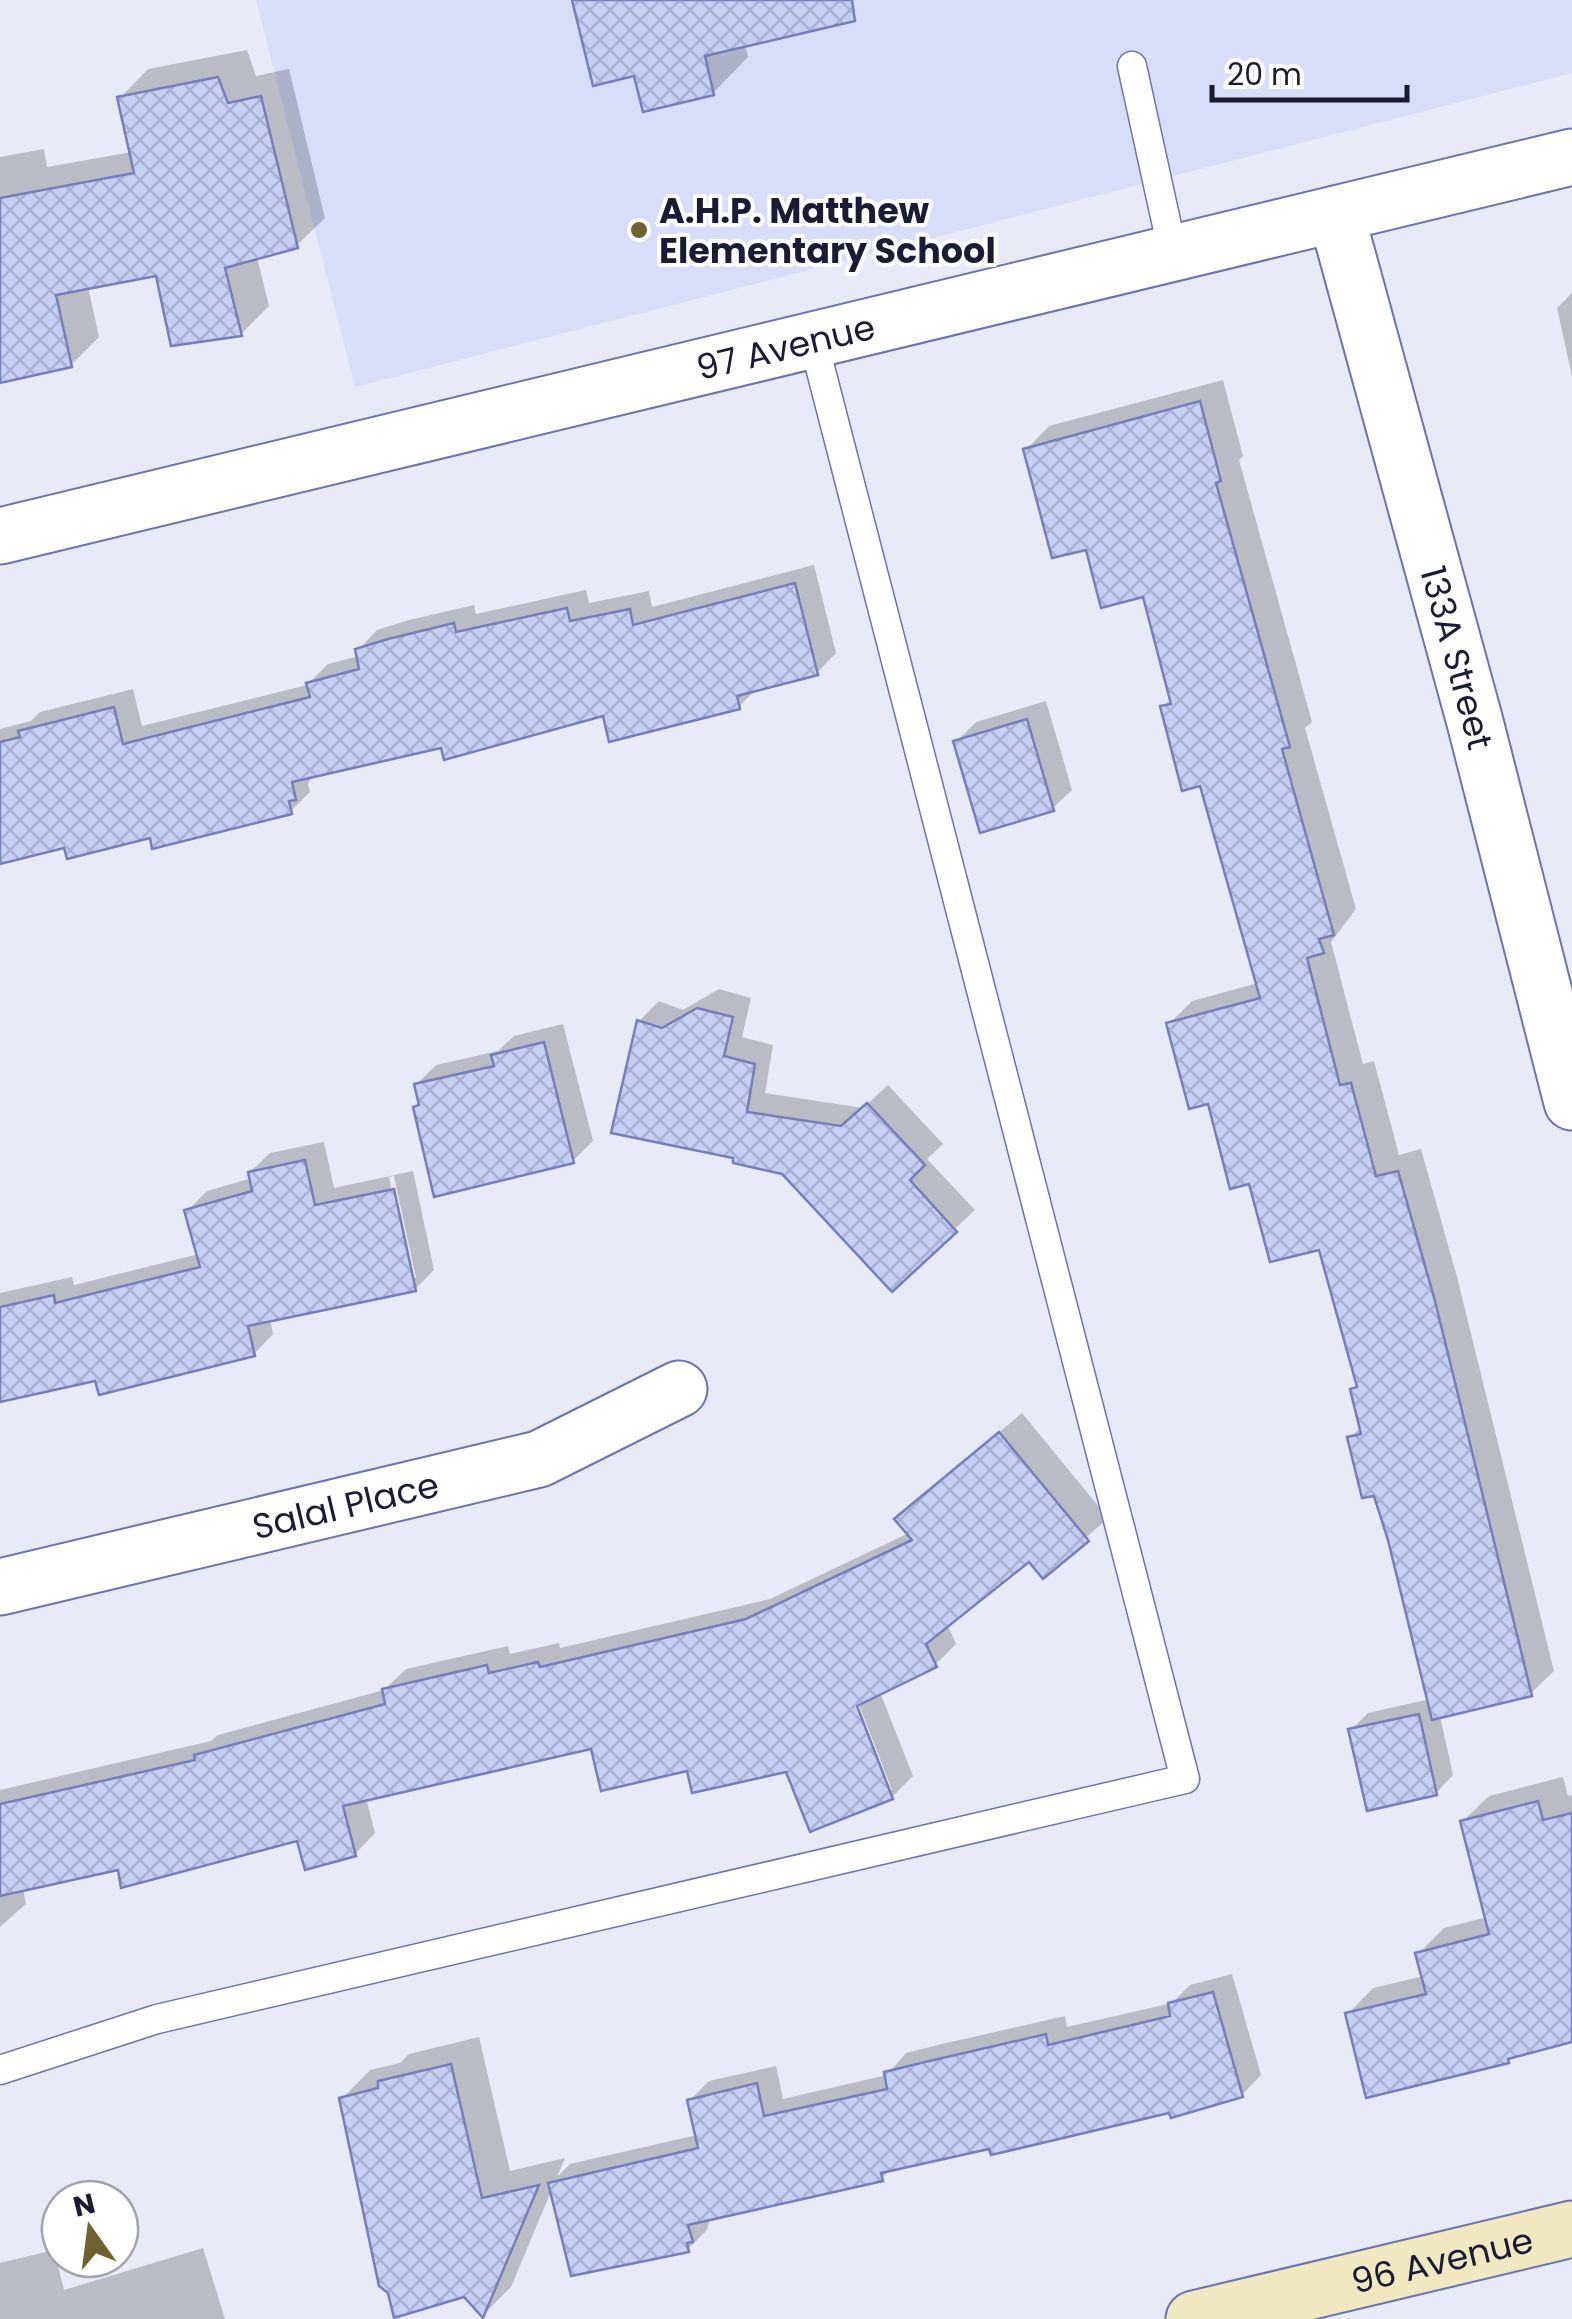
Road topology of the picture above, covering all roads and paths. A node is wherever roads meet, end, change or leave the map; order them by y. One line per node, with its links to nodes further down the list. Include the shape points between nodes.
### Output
1 (1132, 66): 4 (lane)
2 (1572, 157): 3 (street, 97 Avenue)
3 (1336, 214): 4 (street, 97 Avenue); 7 (street, 133A Street)
4 (1173, 253): 5 (street, 97 Avenue)
5 (812, 340): 6 (street, 97 Avenue); 10 (lane, via 1186,1779 157,2019)
6 (0, 536)
7 (1572, 1102)
8 (679, 1389): 9 (street, Salal Place, via 539,1459)
9 (0, 1587)
10 (0, 2070)
11 (1572, 2229): 12 (main road, 96 Avenue)
12 (1194, 2319)

